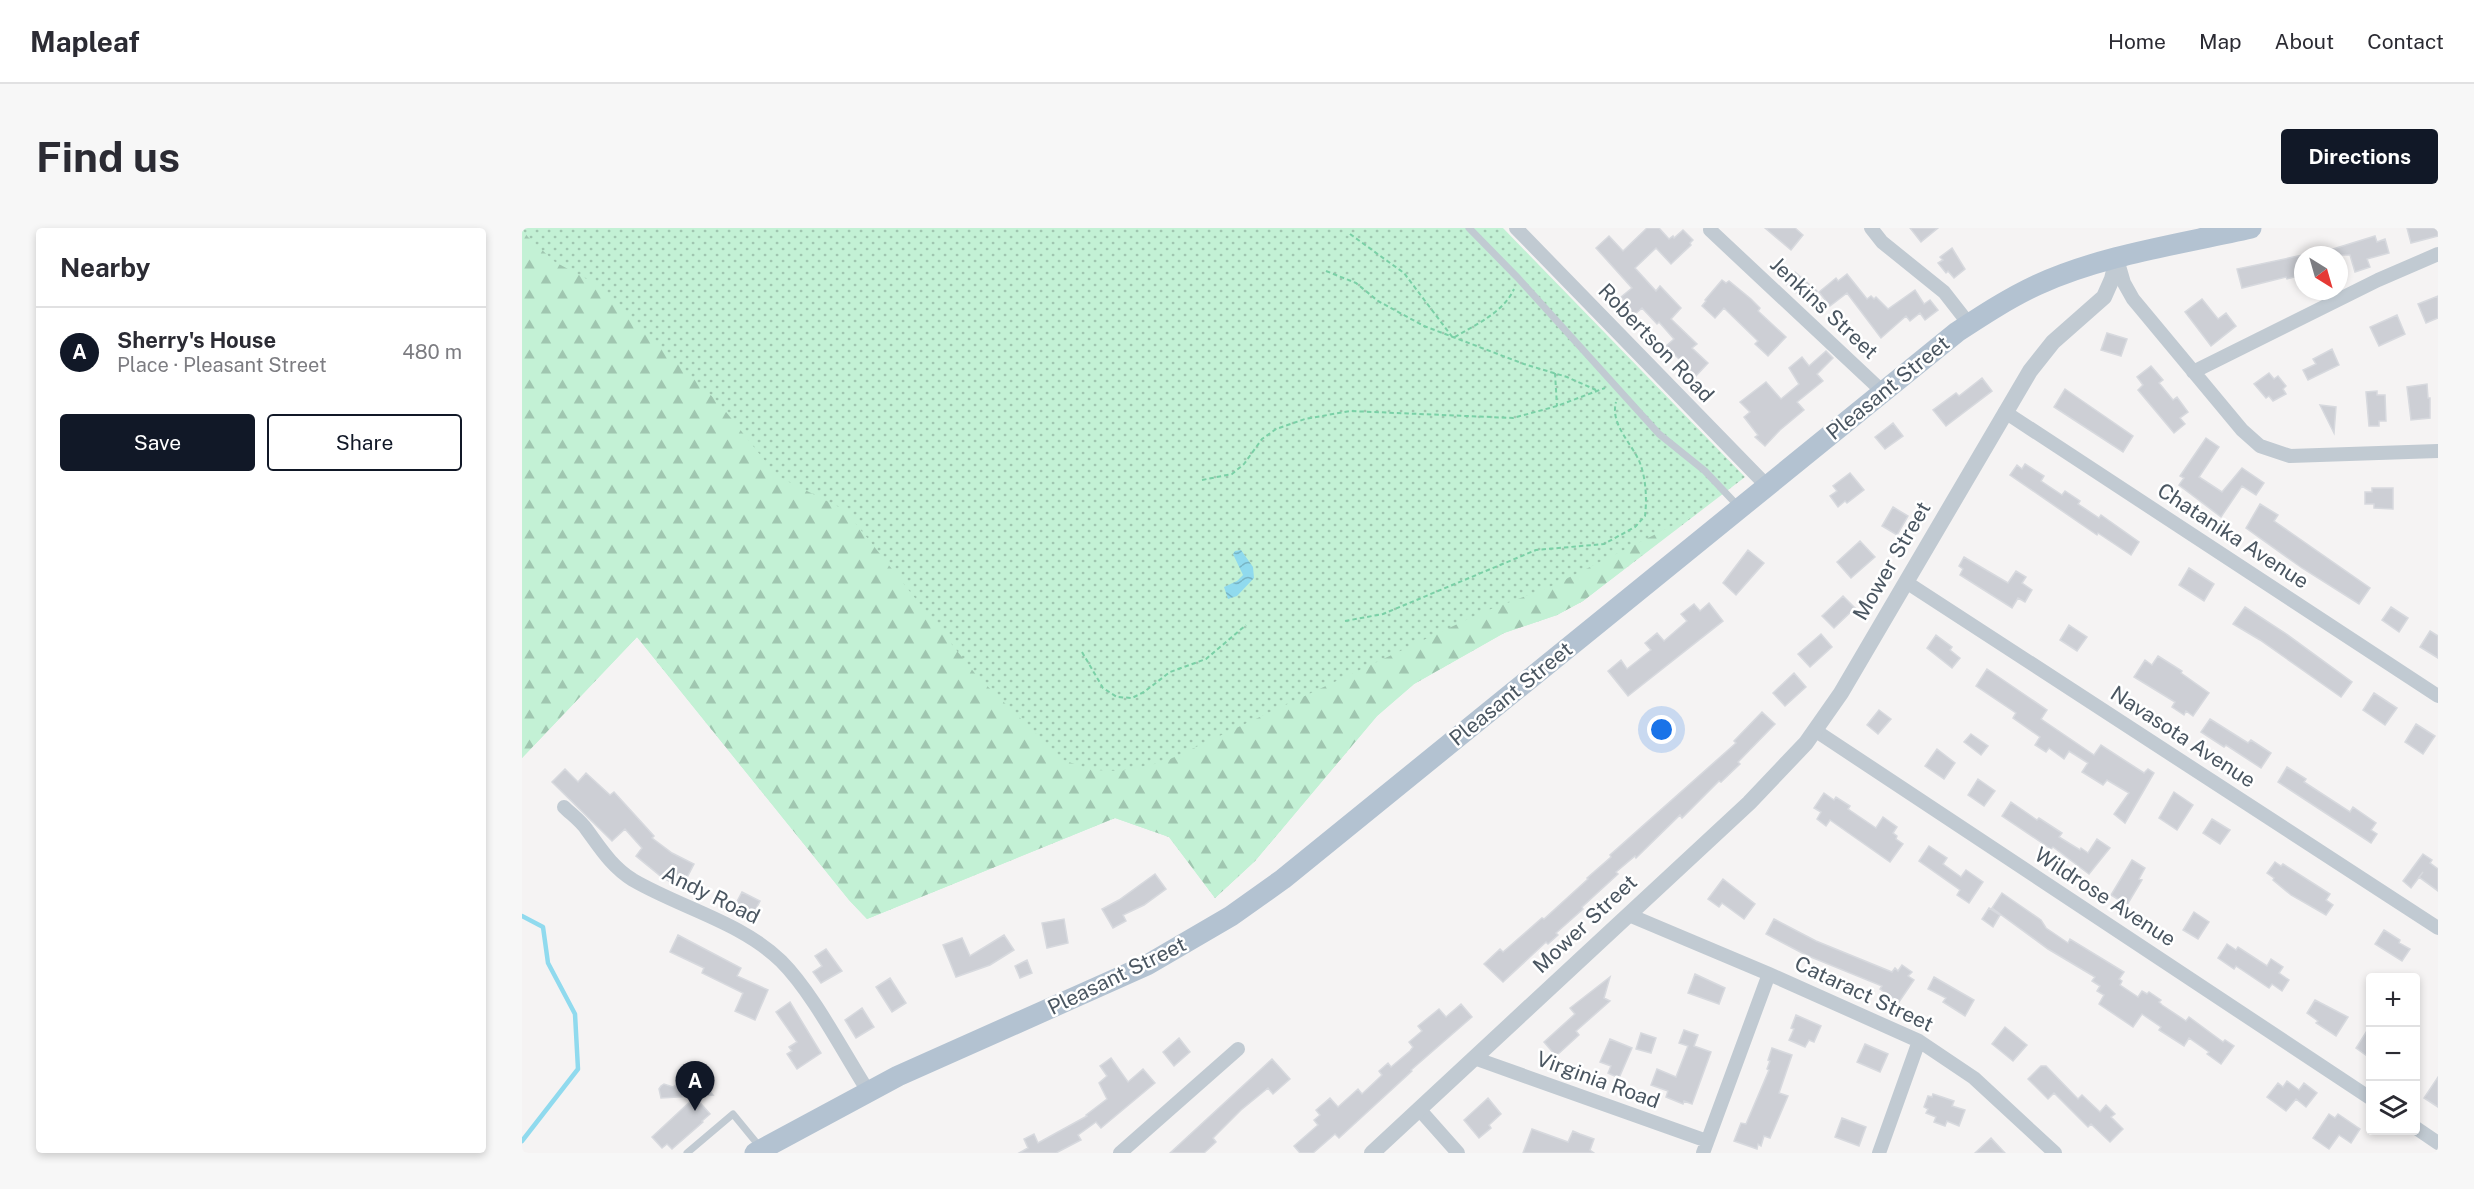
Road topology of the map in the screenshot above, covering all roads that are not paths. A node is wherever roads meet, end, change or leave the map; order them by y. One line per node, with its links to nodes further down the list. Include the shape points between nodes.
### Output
1 (1469, 228): 14 (lane, via 1669,444 1690,458)
2 (1516, 228): 13 (street, Robertson Road)
3 (1871, 228): 8 (street, via 1882,242 1944,292)
4 (2251, 228): 7 (main road, Pleasant Street)
5 (1710, 230): 10 (street, Jenkins Street)
6 (2438, 254): 9 (street)
7 (2117, 259): 8 (main road, Pleasant Street, via 2036,285); 9 (street, via 2133,299); 11 (street, Mower Street, via 2104,297 2053,342)
8 (1970, 324): 10 (main road, Pleasant Street)
9 (2193, 372): 12 (street, via 2248,436 2275,452 2298,456)
10 (1883, 392): 13 (main road, Pleasant Street)
11 (2005, 412): 15 (street, Mower Street); 16 (street, Chatanika Avenue)
12 (2438, 451)
13 (1767, 486): 14 (main road, Pleasant Street)
14 (1740, 508): 25 (main road, Pleasant Street, via 1246,906 1147,965)
15 (1906, 582): 17 (street, Mower Street); 20 (street, Navasota Avenue)
16 (2438, 696)
17 (1816, 731): 19 (street, Mower Street, via 1759,794); 26 (street, Wildrose Avenue)
18 (564, 807): 25 (street, Andy Road, via 586,828 610,862 631,879 746,933 782,962 812,1001)
19 (1629, 915): 21 (street, Cataract Street); 24 (street, Mower Street)
20 (2438, 928)
21 (1769, 974): 22 (street, Cataract Street); 30 (street)
22 (1919, 1041): 36 (street); 37 (street, Cataract Street, via 1968,1074)
23 (1238, 1049): 33 (street)
24 (1474, 1058): 27 (street, Mower Street); 30 (street, Virginia Road)
25 (868, 1091): 31 (main road, Pleasant Street)
26 (2366, 1095)
27 (1419, 1109): 34 (street, Mower Street); 35 (street)
28 (2420, 1131): 29 (street)
29 (2438, 1143)
30 (1705, 1147)
31 (758, 1151): 32 (lane, via 733,1114)
32 (687, 1153)
33 (1120, 1153)
34 (1372, 1153)
35 (1458, 1153)
36 (1879, 1153)
37 (2055, 1153)

